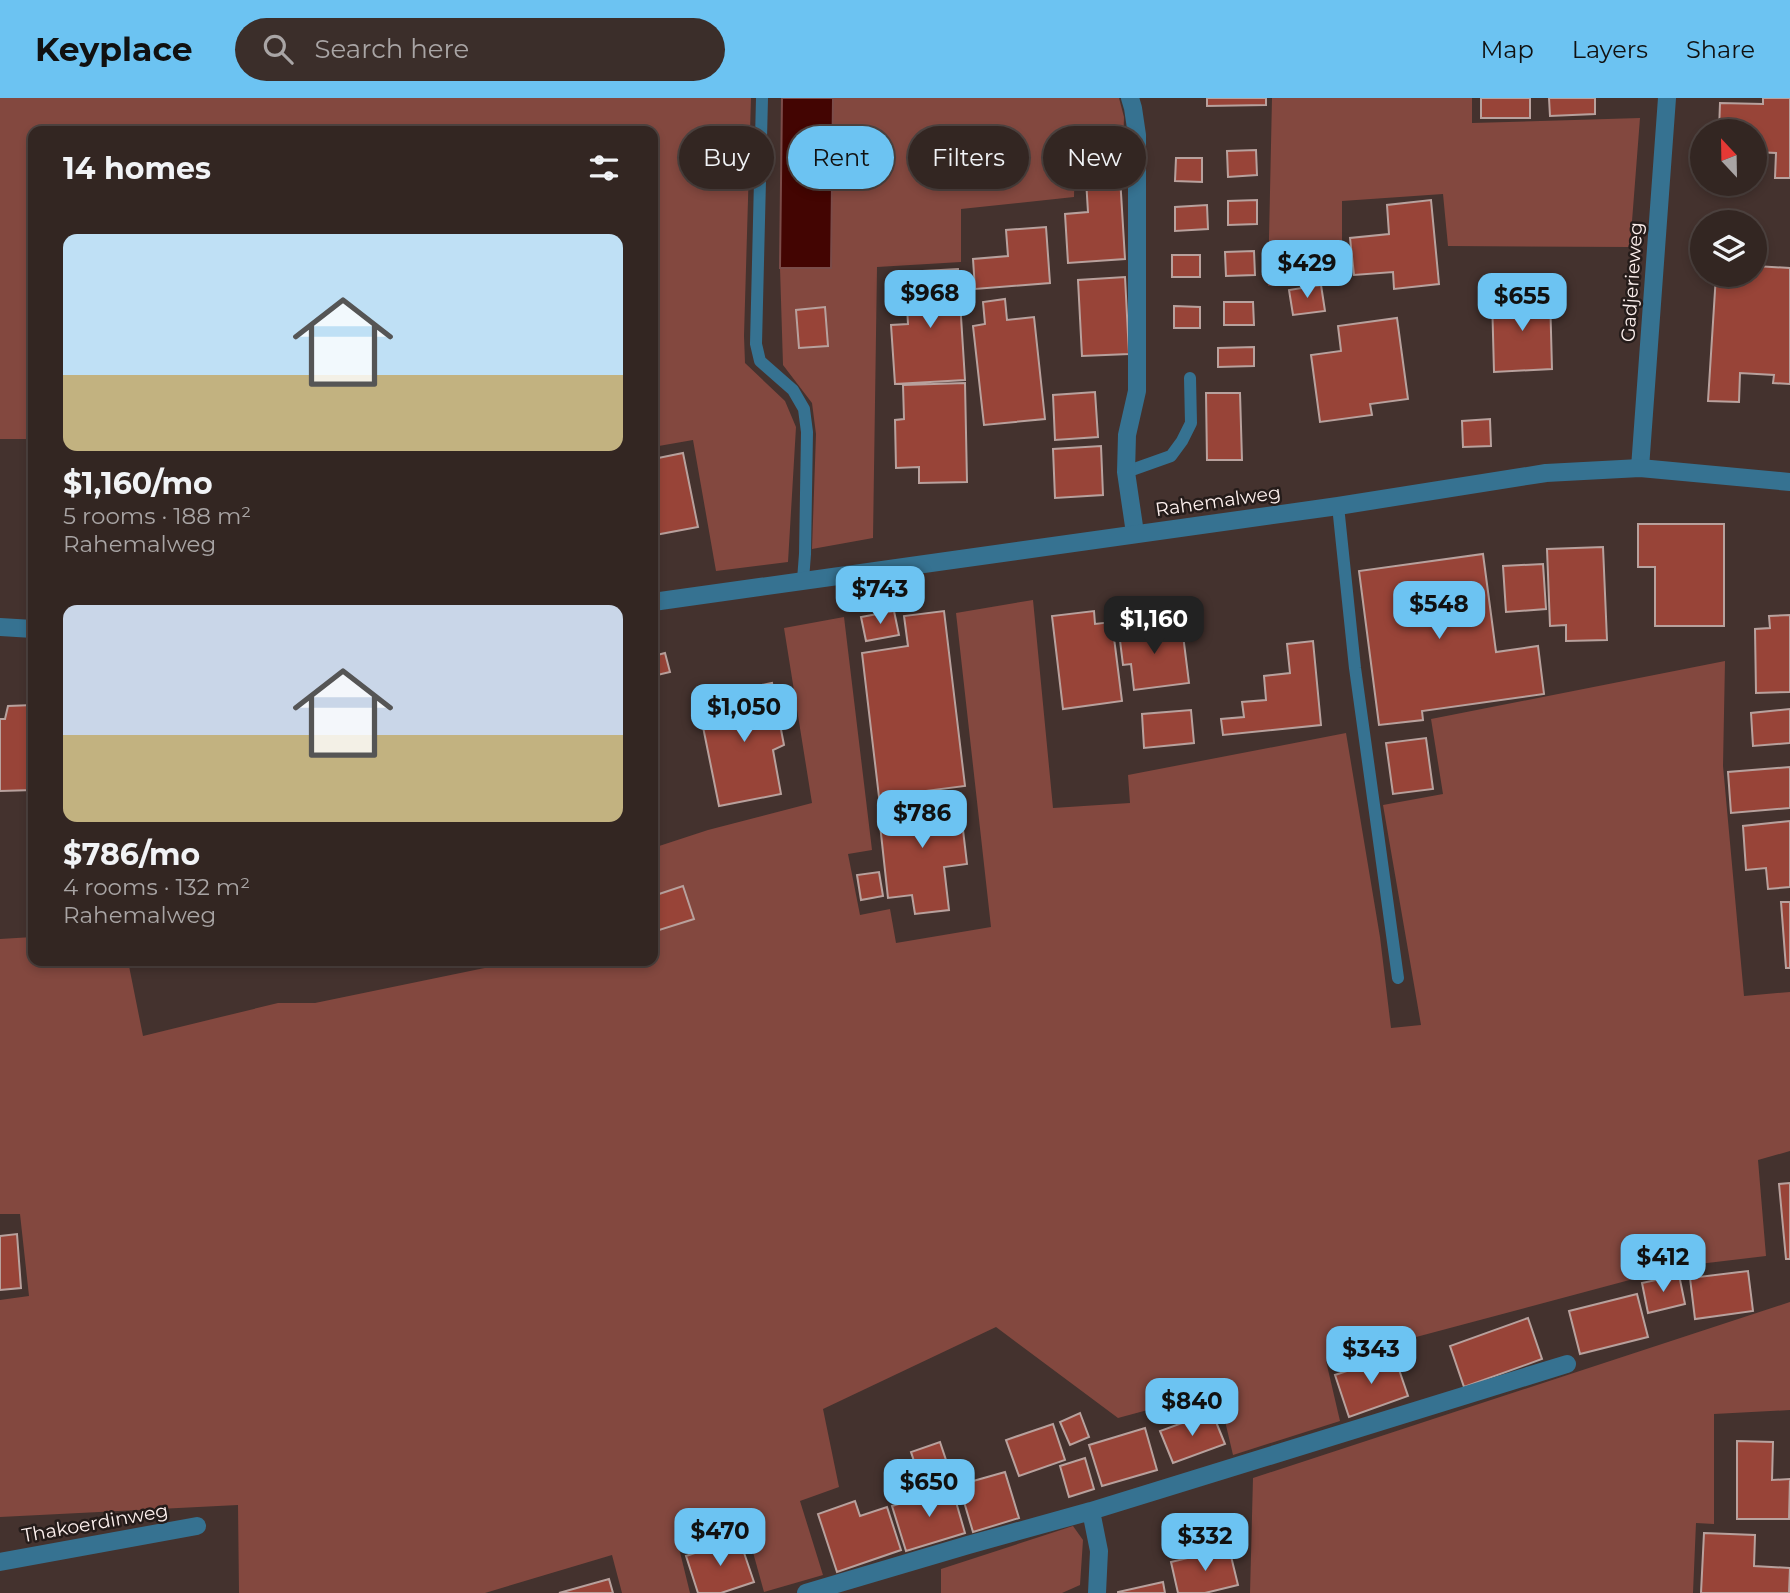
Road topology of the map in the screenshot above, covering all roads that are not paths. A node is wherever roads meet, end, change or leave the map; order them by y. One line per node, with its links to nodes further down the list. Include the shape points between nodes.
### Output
1 (762, 98): 10 (lane, via 755,344 760,361 793,390 804,409)
2 (1130, 98): 6 (street, via 1137,135 1137,391 1127,435)
3 (1667, 98): 5 (street, Gadjerieweg)
4 (1191, 378): 6 (lane, via 1191,423 1182,441 1171,456)
5 (1640, 468): 7 (street, Rahemalweg); 8 (street, Rahemalweg, via 1546,473)
6 (1126, 472): 9 (street)
7 (1790, 482)
8 (1338, 506): 9 (street, Rahemalweg); 14 (lane, via 1355,668)
9 (1135, 533): 10 (street, Rahemalweg)
10 (803, 580): 11 (street, Rahemalweg)
11 (658, 601)
12 (0, 627): 13 (street)
13 (28, 629)
14 (1398, 978)
15 (1567, 1364): 16 (street)
16 (1091, 1511): 19 (street); 20 (street, via 1100,1551)
17 (197, 1526): 18 (street, Thakoerdinweg)
18 (0, 1562)
19 (806, 1593)
20 (1097, 1593)

